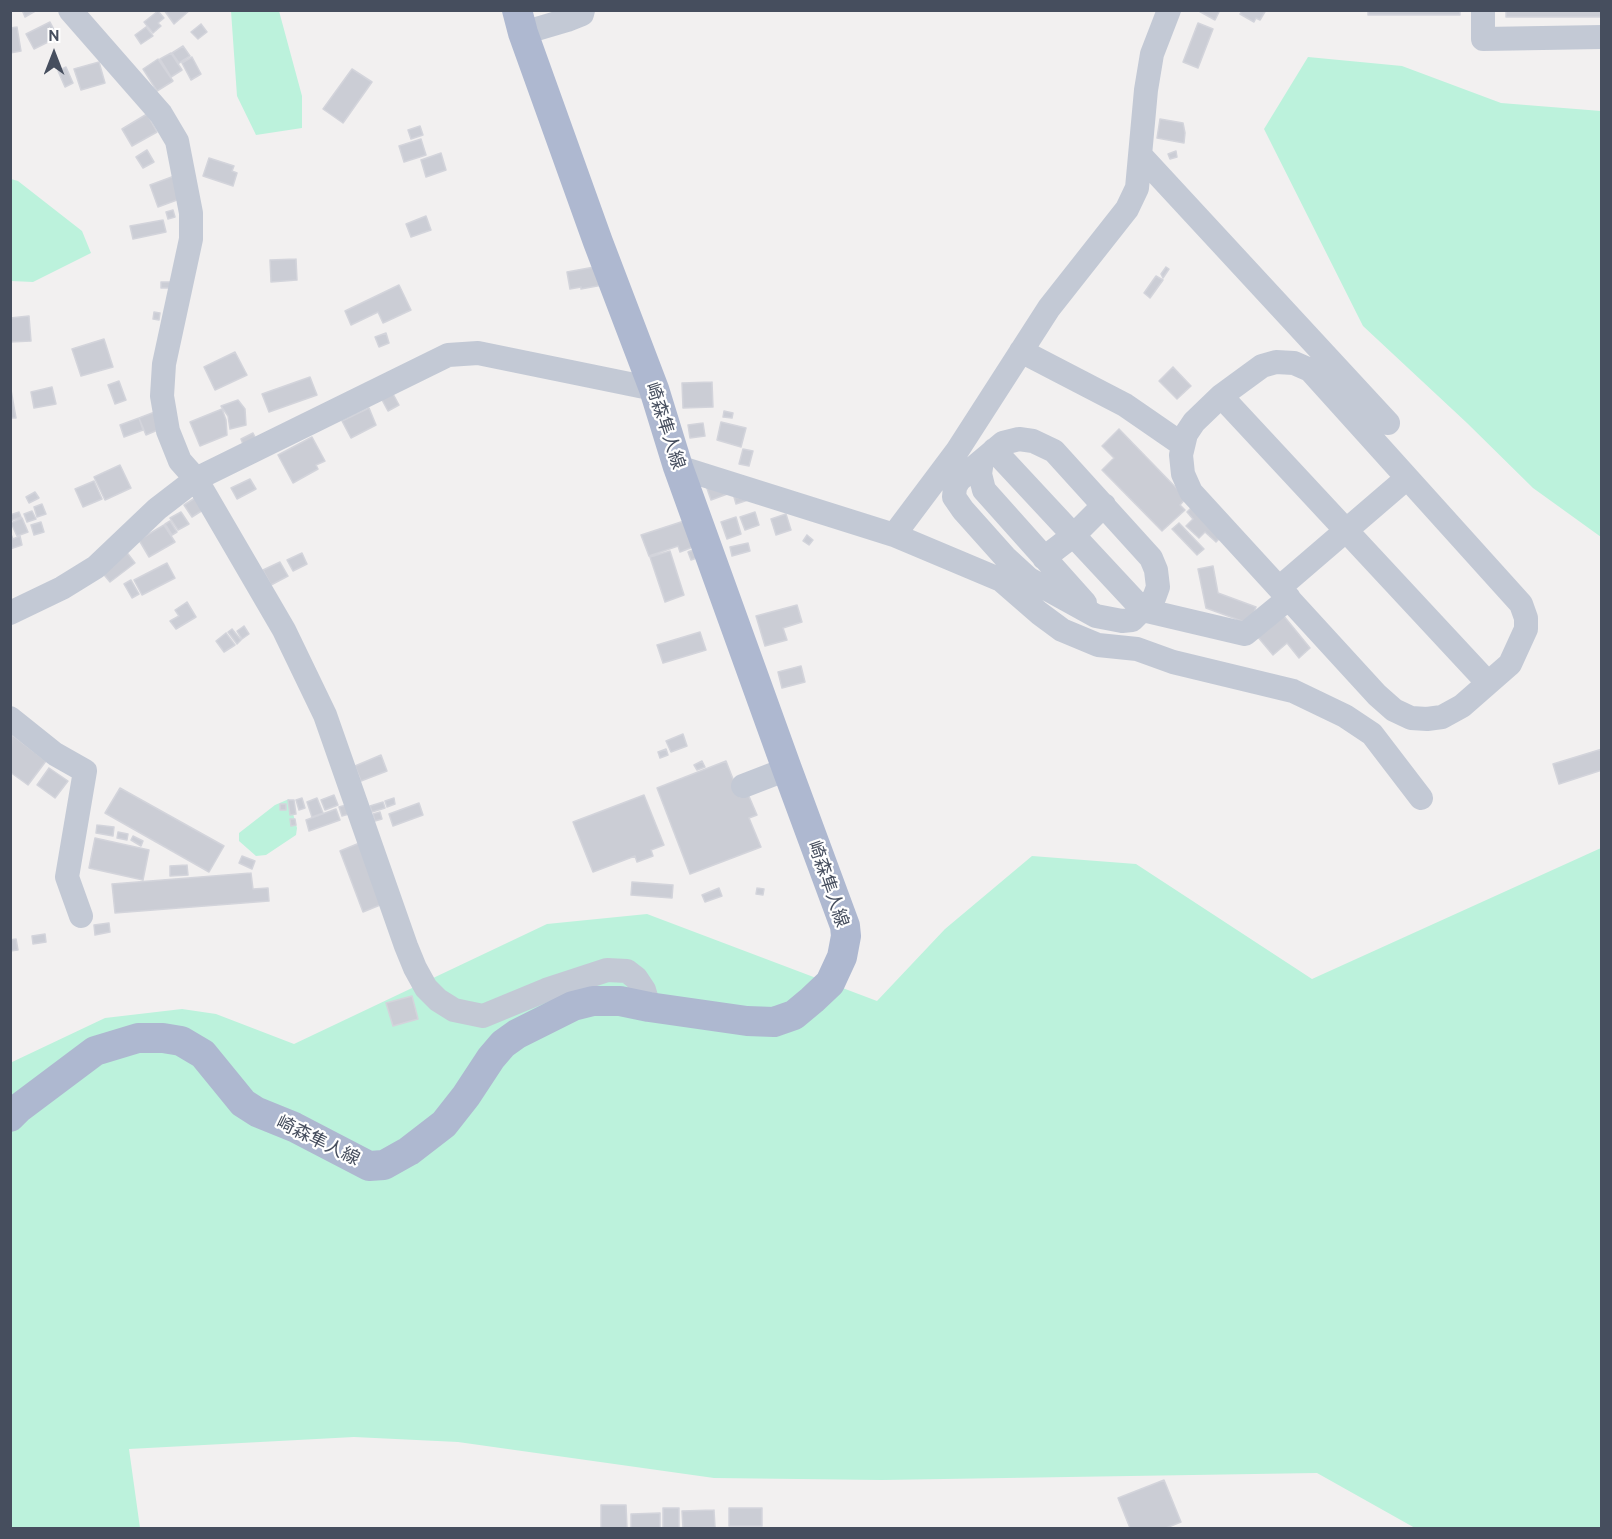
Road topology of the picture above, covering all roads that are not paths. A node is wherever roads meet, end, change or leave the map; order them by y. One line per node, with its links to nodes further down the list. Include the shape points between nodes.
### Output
1 (70, 10): 16 (street, via 161,114 177,141 192,213 191,239 164,364 162,396 168,431 180,461)
2 (583, 10): 5 (street, via 567,20)
3 (1169, 10): 7 (street, via 1152,54)
4 (1483, 10): 6 (street, via 1483,39)
5 (520, 22): 9 (main road, 崎森隼人線)
6 (1602, 37)
7 (1141, 156): 8 (street, via 1137,188 1127,209 1049,308); 11 (street)
8 (1021, 351): 12 (street, via 1125,405); 19 (street, via 957,451)
9 (654, 389): 14 (main road, 崎森隼人線); 16 (street, via 478,353 448,355)
10 (1221, 396): 12 (street, via 1194,422); 15 (street, via 1262,366 1294,363 1310,370); 18 (street)
11 (1388, 423)
12 (1183, 445): 22 (street, via 1183,474 1191,492)
13 (988, 456): 17 (street, via 1003,443 1033,441 1054,451); 20 (street); 21 (street, via 980,474 984,490); 25 (street, via 959,480 954,497 1029,579)
14 (678, 467): 19 (street); 28 (main road, 崎森隼人線)
15 (1407, 477): 18 (street); 26 (street, via 1521,604 1526,629 1510,664)
16 (196, 479): 24 (street, via 157,509 96,567); 32 (street, via 284,630 326,715 406,946 426,988 454,1010 483,1016 607,970 627,971 644,990)
17 (1104, 505): 20 (street); 23 (street, via 1151,558 1156,570 1158,586)
18 (1346, 530): 22 (street); 26 (street)
19 (894, 535): 30 (street, via 1001,580 1062,630 1098,645 1137,649 1173,662 1293,691 1346,716 1372,734)
20 (1074, 535): 21 (street); 23 (street)
21 (1044, 558): 25 (street)
22 (1284, 593): 23 (street, via 1245,634); 26 (street, via 1377,694 1394,710 1411,718 1442,717 1462,706)
23 (1143, 610): 25 (street, via 1132,620)
24 (10, 613)
25 (1096, 616)
26 (1488, 683)
27 (10, 718): 31 (street, via 55,754 86,771 67,877)
28 (787, 769): 29 (street); 32 (main road, 崎森隼人線, via 845,926 842,957 830,983 794,1015 774,1022 747,1022)
29 (743, 786)
30 (1420, 798)
31 (81, 916)
32 (649, 1007): 33 (main road, 崎森隼人線, via 593,1001 573,1006 518,1034 491,1058 444,1124 384,1165 369,1166 257,1112 243,1103 203,1054 181,1041 163,1038 138,1038 95,1051)
33 (10, 1118)

